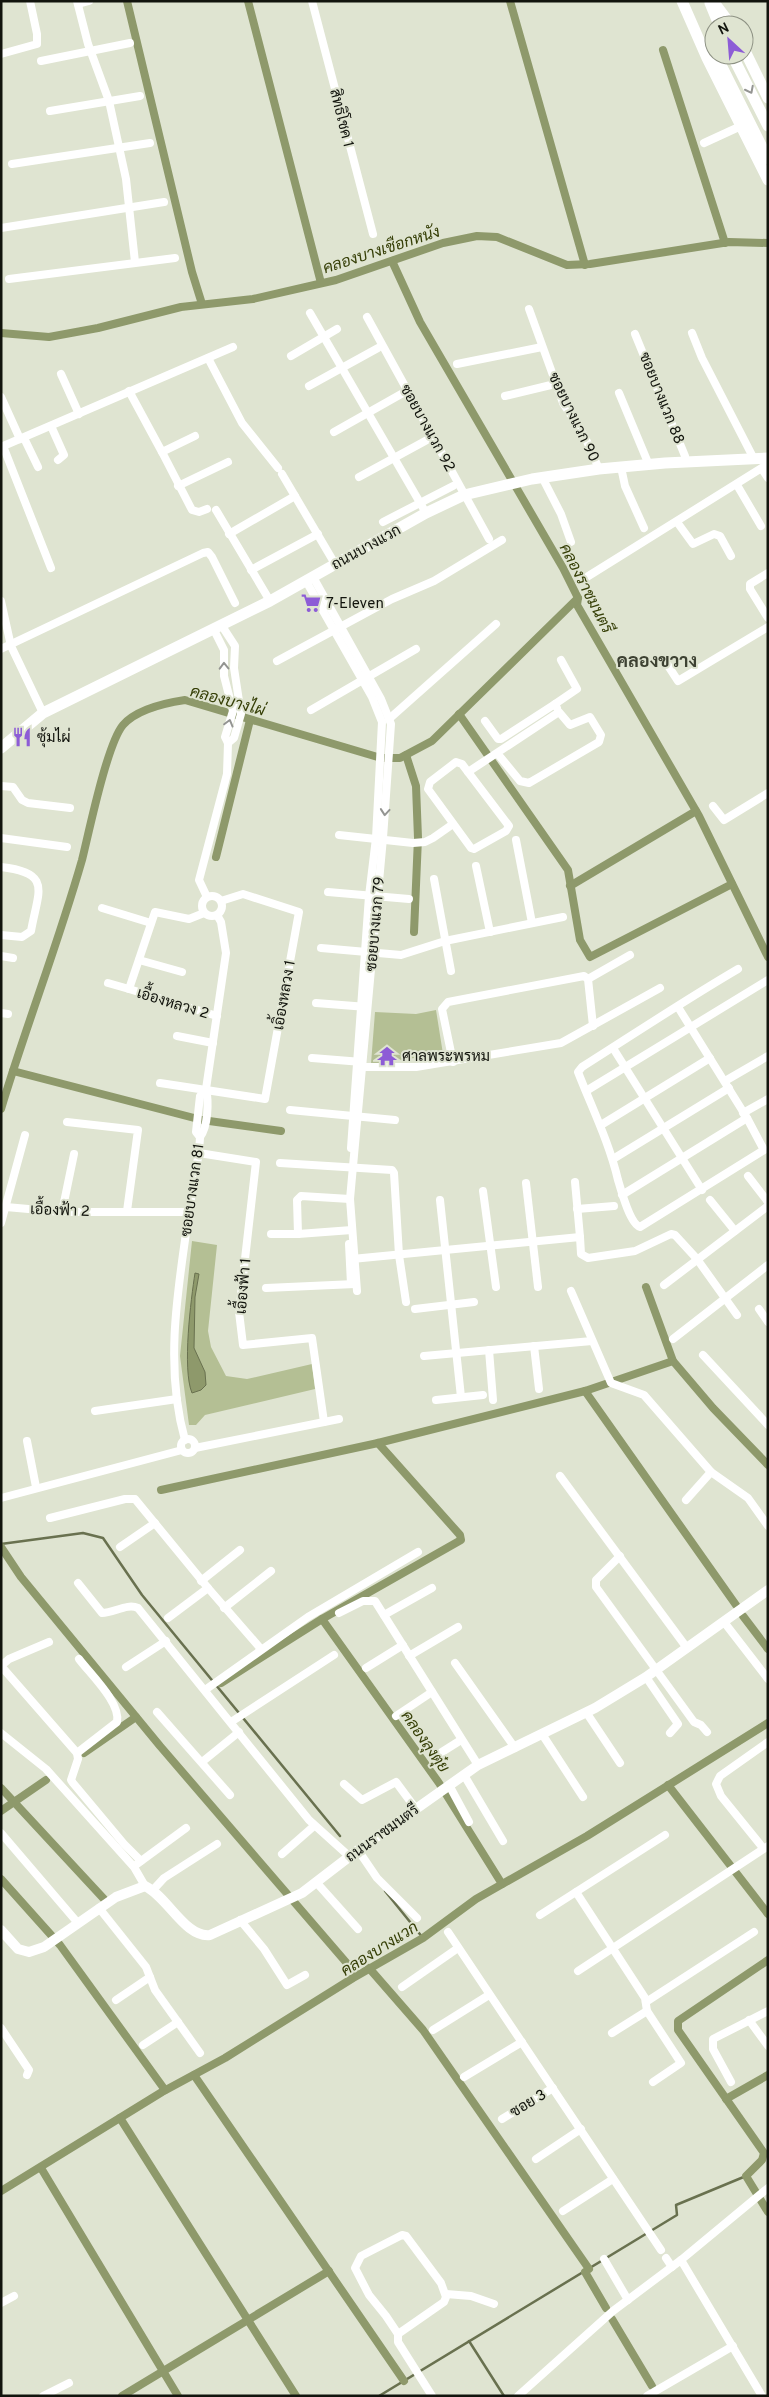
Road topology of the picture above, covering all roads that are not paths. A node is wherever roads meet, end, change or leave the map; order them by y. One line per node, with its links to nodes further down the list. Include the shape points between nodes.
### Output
1 (30, 1): 13 (street, via 37,44)
2 (89, 1): 6 (street)
3 (312, 1): 33 (street, สิทธิโชค 1)
4 (682, 1): 9 (main road)
5 (711, 1): 7 (main road); 8 (main road)
6 (78, 2): 12 (street)
7 (716, 15)
8 (723, 15)
9 (691, 18): 10 (main road); 22 (main road)
10 (704, 38)
11 (130, 43): 12 (street)
12 (91, 51): 14 (street); 20 (street)
13 (1, 54)
14 (41, 62)
15 (721, 65): 27 (main road)
16 (737, 65): 23 (main road, one-way to 23)
17 (752, 65): 19 (main road)
18 (140, 96): 20 (street)
19 (768, 98)
20 (109, 101): 21 (street); 26 (street)
21 (50, 110)
22 (741, 126): 25 (street); 29 (main road)
23 (768, 126)
24 (150, 143): 26 (street)
25 (704, 143)
26 (119, 148): 28 (street); 31 (street)
27 (768, 159)
28 (12, 164)
29 (768, 180)
30 (164, 202): 31 (street)
31 (129, 208): 32 (street); 35 (street)
32 (1, 228)
33 (373, 234)
34 (175, 258): 35 (street)
35 (135, 262): 36 (street)
36 (9, 279)
37 (529, 308): 46 (street, ซอยบางแวก 90)
38 (310, 313): 43 (street)
39 (367, 317): 84 (street, ซอยบางแวก 92)
40 (337, 330): 43 (street)
41 (692, 333): 69 (street)
42 (636, 334): 72 (street, ซอยบางแวก 88)
43 (324, 337): 47 (street); 50 (street)
44 (233, 347): 48 (street)
45 (378, 348): 50 (street)
46 (542, 348): 49 (street); 52 (street, ซอยบางแวก 90)
47 (291, 356)
48 (208, 358): 54 (street); 85 (street, via 242,422)
49 (457, 364)
50 (343, 368): 53 (street); 59 (street)
51 (61, 374): 60 (street)
52 (555, 384): 57 (street); 77 (street, ซอยบางแวก 90, via 588,442)
53 (309, 386)
54 (129, 391): 60 (street); 67 (street)
55 (403, 393): 59 (street)
56 (619, 393): 74 (street)
57 (504, 396)
58 (1, 397): 64 (street)
59 (369, 413): 62 (street); 68 (street)
60 (79, 414): 61 (street)
61 (51, 426): 64 (street); 70 (street, via 64,455)
62 (334, 432)
63 (195, 436): 67 (street)
64 (22, 439): 66 (street); 75 (street)
65 (427, 440): 68 (street)
66 (2, 447): 101 (street)
67 (162, 452): 82 (street)
68 (395, 458): 78 (street); 86 (street)
69 (754, 459): 72 (main road, ถนนบางแวก); 73 (main road, ถนนบางแวก)
70 (58, 460)
71 (228, 462): 82 (street)
72 (686, 462): 74 (main road, ถนนบางแวก)
73 (766, 464): 80 (street); 81 (street)
74 (649, 465): 76 (main road, ถนนบางแวก)
75 (38, 467)
76 (620, 467): 77 (main road, ถนนบางแวก); 93 (street)
77 (599, 469): 79 (main road, ถนนบางแวก)
78 (359, 477)
79 (537, 478): 84 (main road, ถนนบางแวก); 98 (street, via 561,514)
80 (768, 478)
81 (737, 485): 91 (street); 92 (street)
82 (178, 486): 87 (street, via 192,510)
83 (453, 486): 86 (street)
84 (464, 495): 89 (main road, ถนนบางแวก); 96 (street, ซอยบางแวก 92)
85 (295, 496): 94 (street); 95 (street)
86 (420, 502): 89 (street); 90 (street)
87 (208, 509)
88 (216, 510): 94 (street)
89 (426, 513): 100 (main road, ถนนบางแวก)
90 (383, 522)
91 (677, 522): 99 (street, via 693,544 714,534 720,536); 105 (street)
92 (761, 526)
93 (644, 528)
94 (229, 534): 102 (street)
95 (318, 534): 100 (street); 102 (street)
96 (490, 539)
97 (502, 540): 113 (street, via 434,581 392,599)
98 (571, 542)
99 (731, 556)
100 (335, 564): 104 (main road, ถนนบางแวก)
101 (50, 568)
102 (251, 570): 107 (street)
103 (768, 573): 109 (street, via 750,584 750,589)
104 (309, 579): 107 (main road, ถนนบางแวก); 113 (street, ซอยบางแวก 79)
105 (582, 580)
106 (1, 601): 114 (street)
107 (270, 602): 112 (main road, ถนนบางแวก)
108 (235, 603): 114 (street, via 208,552)
109 (768, 618)
110 (496, 624): 125 (street)
111 (768, 627): 119 (street, via 678,680)
112 (218, 628): 124 (main road, ถนนบางแวก); 127 (street, one-way to 112, via 226,737 233,710 224,676 224,650); 127 (street, via 235,646 236,688 241,714 234,738)
113 (338, 629): 118 (street); 120 (street, ซอยบางแวก 79)
114 (11, 646): 115 (street); 124 (street)
115 (1, 649)
116 (416, 649): 120 (street)
117 (560, 660): 121 (street, via 577,689)
118 (277, 661)
119 (665, 661)
120 (366, 678): 122 (street); 125 (street, ซอยบางแวก 79); 138 (street, ซอยบางแวก 79, via 382,722)
121 (555, 704): 123 (street); 126 (street, via 501,739)
122 (311, 710)
123 (559, 712): 129 (street); 129 (street, via 570,725 590,717 601,739 529,784)
124 (43, 713): 128 (main road, ถนนบางแวก)
125 (389, 719): 138 (street, ซอยบางแวก 79, one-way to 138, via 390,753)
126 (485, 721)
127 (228, 743): 146 (street, via 227,774 199,880)
128 (1, 748)
129 (494, 756): 130 (street)
130 (468, 772): 135 (street, via 456,762 428,786); 135 (street, via 509,826 474,849)
131 (1, 786): 134 (street, via 13,787 28,803)
132 (768, 793): 133 (street, via 724,820)
133 (712, 806)
134 (70, 808)
135 (453, 824): 138 (street, via 425,842 413,844)
136 (339, 834): 138 (street)
137 (1, 838): 140 (street)
138 (379, 838): 145 (street, ซอยบางแวก 79)
139 (516, 840): 153 (street)
140 (67, 847)
141 (476, 866): 155 (street)
142 (1, 867): 156 (street, via 28,872 34,875 39,886 30,931 22,937)
143 (434, 879): 157 (street)
144 (328, 892): 145 (street)
145 (373, 896): 147 (street); 159 (street, ซอยบางแวก 79)
146 (207, 897): 148 (street, via 213,896); 150 (street, via 202,903)
147 (410, 899)
148 (221, 901): 151 (street, via 222,907); 190 (street, เอิ้องหลวง 1, via 243,894 299,912 265,1099)
149 (102, 908): 154 (street)
150 (204, 912): 151 (street, via 210,916); 154 (street, via 189,919 155,912)
151 (217, 915): 175 (street, ซอยบางแวก 81, via 226,953)
152 (563, 917): 153 (street)
153 (532, 922): 155 (street)
154 (151, 923): 163 (street, เอื้องหลวง 2)
155 (490, 932): 157 (street)
156 (1, 934)
157 (445, 942): 159 (street, via 401,955); 165 (street)
158 (321, 948): 159 (street)
159 (369, 953): 174 (street, ซอยบางแวก 79)
160 (630, 954): 167 (street)
161 (1, 956): 162 (street)
162 (12, 958)
163 (139, 960): 166 (street, เอื้องหลวง 2); 171 (street, เอื้องหลวง 2)
164 (738, 969): 173 (street)
165 (451, 971)
166 (182, 972)
167 (588, 978): 176 (street); 184 (street, via 577,976 448,1002 442,1009)
168 (768, 980): 177 (street)
169 (108, 983): 171 (street)
170 (660, 988): 176 (street)
171 (129, 989): 175 (street, เอื้องหลวง 2)
172 (316, 1003): 174 (street)
173 (678, 1006): 177 (street); 180 (street)
174 (365, 1007): 185 (street, ซอยบางแวก 79)
175 (217, 1016): 179 (street, ซอยบางแวก 81)
176 (593, 1026): 184 (street, via 561,1043)
177 (691, 1028): 183 (street); 186 (street)
178 (177, 1036): 179 (street)
179 (213, 1043): 190 (street, ซอยบางแวก 81)
180 (613, 1048): 186 (street); 189 (street, via 579,1070)
181 (768, 1056): 188 (street)
182 (312, 1058): 185 (street)
183 (710, 1058): 188 (street); 191 (street)
184 (453, 1062): 185 (street, via 406,1068)
185 (361, 1064): 194 (street, ซอยบางแวก 79)
186 (625, 1068): 189 (street); 191 (street)
187 (160, 1083): 190 (street)
188 (727, 1085): 195 (street); 199 (street)
189 (586, 1091): 198 (street)
190 (204, 1094): 202 (street, ซอยบางแวก 81)
191 (645, 1098): 198 (street); 199 (street)
192 (768, 1099): 195 (street)
193 (290, 1110): 194 (street)
194 (356, 1116): 196 (street); 207 (street, ซอยบางแวก 79)
195 (745, 1116): 201 (street); 205 (street)
196 (394, 1120)
197 (67, 1122): 222 (street, via 138,1130)
198 (601, 1125): 204 (street)
199 (664, 1129): 204 (street); 205 (street)
200 (25, 1135): 220 (street, เอื้องฟ้า 2)
201 (766, 1145): 211 (street, via 763,1153)
202 (199, 1153): 224 (street, ซอยบางแวก 81); 266 (street, เอื้องฟ้า 1, via 256,1162 239,1312 243,1345 312,1338)
203 (74, 1154): 223 (street)
204 (613, 1159): 213 (street)
205 (683, 1159): 211 (street); 213 (street)
206 (280, 1163): 207 (street)
207 (351, 1168): 214 (street, ซอยบางแวก 79); 234 (street, via 392,1170 394,1173)
208 (748, 1176): 217 (street)
209 (526, 1182): 231 (street)
210 (575, 1182): 221 (street)
211 (702, 1190): 213 (street, via 640,1227 634,1222)
212 (483, 1192): 232 (street)
213 (622, 1195)
214 (348, 1198): 226 (street, ซอยบางแวก 79); 229 (street, via 301,1196 297,1200)
215 (440, 1200): 233 (street)
216 (710, 1200): 227 (street)
217 (768, 1202)
218 (614, 1206): 221 (street)
219 (768, 1206): 227 (street)
220 (6, 1207): 223 (street, เอื้องฟ้า 2); 225 (street)
221 (577, 1209): 230 (street)
222 (127, 1211): 223 (street, เอื้องฟ้า 2); 224 (street, เอื้องฟ้า 2)
223 (62, 1212)
224 (189, 1212): 261 (street, ซอยบางแวก 81, via 173,1343)
225 (1, 1223)
226 (350, 1230): 229 (street); 235 (street, ซอยบางแวก 79)
227 (735, 1231): 236 (street)
228 (271, 1234): 229 (street)
229 (298, 1234)
230 (580, 1237): 231 (street); 236 (street, via 582,1254 588,1258 635,1251 671,1234)
231 (533, 1241): 232 (street); 240 (street)
232 (490, 1246): 233 (street); 239 (street)
233 (446, 1250): 234 (street); 246 (street)
234 (399, 1255): 235 (street); 244 (street)
235 (352, 1259): 241 (street, ซอยบางแวก 79, via 355,1286)
236 (697, 1260): 238 (street); 243 (street)
237 (768, 1265): 243 (street)
238 (664, 1285)
239 (496, 1287)
240 (538, 1287)
241 (266, 1288)
242 (571, 1291): 252 (street)
243 (725, 1297): 249 (street); 251 (street)
244 (406, 1302)
245 (474, 1302): 246 (street)
246 (452, 1305): 247 (street); 255 (street)
247 (415, 1309)
248 (759, 1310): 250 (street)
249 (737, 1316)
250 (768, 1322)
251 (673, 1339)
252 (592, 1341): 253 (street); 272 (street, via 609,1380 644,1395)
253 (534, 1346): 254 (street); 258 (street)
254 (489, 1350): 255 (street); 263 (street)
255 (457, 1352): 257 (street); 260 (street)
256 (702, 1355): 267 (street)
257 (424, 1356)
258 (539, 1389)
259 (483, 1395): 260 (street)
260 (461, 1397): 262 (street)
261 (177, 1399): 264 (street); 269 (street, ซอยบางแวก 81)
262 (436, 1400)
263 (493, 1400)
264 (95, 1411)
265 (339, 1418): 266 (street)
266 (324, 1422): 270 (street)
267 (768, 1425)
268 (27, 1440): 274 (street)
269 (185, 1440): 270 (street, via 193,1442); 271 (street)
270 (195, 1448): 271 (street, via 190,1453)
271 (182, 1450): 274 (street)
272 (711, 1472): 276 (street); 279 (street, via 748,1498)
273 (560, 1476): 283 (street)
274 (36, 1488): 275 (street)
275 (1, 1498)
276 (686, 1500)
277 (50, 1518): 278 (street, via 131,1498)
278 (155, 1523): 280 (street); 285 (street)
279 (768, 1526)
280 (120, 1547)
281 (240, 1550): 285 (street)
282 (418, 1552): 300 (street, via 308,1617)
283 (620, 1556): 299 (street); 308 (street, via 596,1580 596,1587)
284 (271, 1571): 290 (street)
285 (201, 1581): 287 (street)
286 (78, 1583): 296 (street, via 102,1612 110,1613 133,1606 138,1608)
287 (208, 1588): 290 (street); 293 (street)
288 (432, 1588): 292 (street)
289 (768, 1590): 294 (street, ถนนราชมนตรี)
290 (224, 1608): 300 (street)
291 (340, 1613): 292 (street, via 371,1600)
292 (384, 1615): 298 (street)
293 (168, 1618)
294 (724, 1622): 299 (street, ถนนราชมนตรี); 310 (street)
295 (458, 1627): 302 (street)
296 (166, 1641): 306 (street); 311 (street)
297 (49, 1642): 305 (street, via 9,1659)
298 (402, 1645): 302 (street); 307 (street)
299 (687, 1648): 308 (street, ถนนราชมนตรี)
300 (261, 1649): 311 (street)
301 (334, 1655): 316 (street)
302 (409, 1656): 312 (street)
303 (79, 1660): 325 (street, via 115,1706 118,1715 117,1722)
304 (456, 1663): 324 (street)
305 (1, 1666): 325 (street)
306 (126, 1667)
307 (366, 1668)
308 (656, 1670): 309 (street, ถนนราชมนตรี); 319 (street, via 694,1722)
309 (646, 1677): 314 (street, ถนนราชมนตรี); 320 (street, via 678,1724)
310 (768, 1679)
311 (206, 1689): 316 (street)
312 (432, 1692): 315 (street); 322 (street)
313 (157, 1712): 327 (street)
314 (586, 1712): 321 (street, ถนนราชมนตรี); 328 (street)
315 (396, 1716)
316 (233, 1721): 318 (street)
317 (1, 1732): 335 (street, via 46,1769)
318 (239, 1732): 327 (street); 339 (street)
319 (707, 1732)
320 (670, 1733)
321 (542, 1734): 324 (street, ถนนราชมนตรี); 336 (street)
322 (462, 1740): 326 (street); 329 (street)
323 (768, 1742): 345 (street, via 720,1776 716,1784 721,1796)
324 (515, 1748): 329 (street, ถนนราชมนตรี)
325 (76, 1753): 333 (street, via 78,1759 71,1780)
326 (434, 1757)
327 (202, 1762): 334 (street)
328 (620, 1763)
329 (478, 1765): 330 (street, ถนนราชมนตรี)
330 (464, 1774): 332 (street, ถนนราชมนตรี); 343 (street)
331 (344, 1784): 337 (street, via 362,1800 396,1782)
332 (448, 1786): 337 (street, ถนนราชมนตรี); 338 (street)
333 (78, 1791): 335 (street); 348 (street)
334 (230, 1795)
335 (70, 1797): 349 (street)
336 (583, 1797)
337 (416, 1809): 346 (street, ถนนราชมนตรี)
338 (469, 1822)
339 (314, 1826): 346 (street); 347 (street)
340 (186, 1828): 348 (street)
341 (1, 1833): 357 (street)
342 (665, 1835): 352 (street)
343 (504, 1841)
344 (217, 1844): 351 (street)
345 (765, 1847): 363 (street)
346 (354, 1853): 350 (street, ถนนราชมนตรี); 355 (street)
347 (282, 1854)
348 (141, 1861): 349 (street)
349 (134, 1867): 351 (street)
350 (316, 1882): 356 (street, ถนนราชมนตรี, via 295,1897); 358 (street)
351 (149, 1888): 353 (street, via 130,1890); 356 (street, ถนนราชมนตรี, via 195,1933 210,1935)
352 (576, 1892): 354 (street); 363 (street)
353 (99, 1908): 357 (street); 366 (street)
354 (540, 1915)
355 (417, 1918)
356 (240, 1920): 365 (street, via 287,1985)
357 (78, 1922): 359 (street, via 44,1947 29,1952 18,1949)
358 (358, 1929)
359 (1, 1930)
360 (448, 1932): 362 (street)
361 (754, 1932): 370 (street)
362 (458, 1948): 367 (street); 368 (street)
363 (613, 1948): 364 (street); 370 (street)
364 (578, 1971)
365 (305, 1975)
366 (150, 1977): 369 (street); 373 (street, via 155,1990)
367 (402, 1987)
368 (490, 1995): 375 (street); 377 (street)
369 (116, 2000)
370 (647, 2007): 376 (street); 383 (street, via 680,2063)
371 (768, 2011): 372 (street)
372 (749, 2020): 379 (street); 384 (street, via 713,2039 712,2049)
373 (178, 2022): 378 (street); 380 (street)
374 (1, 2028): 381 (street, via 29,2070)
375 (433, 2030)
376 (612, 2033)
377 (522, 2042): 382 (street); 385 (street)
378 (143, 2045)
379 (768, 2046)
380 (200, 2053)
381 (27, 2075)
382 (464, 2077)
383 (653, 2082)
384 (731, 2082)
385 (553, 2088): 386 (street, ซอย 3); 387 (street)
386 (502, 2119)
387 (581, 2130): 388 (street); 389 (street)
388 (536, 2159)
389 (613, 2179): 391 (street); 392 (street)
390 (768, 2188): 395 (street)
391 (563, 2211)
392 (661, 2250)
393 (666, 2258): 396 (street)
394 (604, 2259): 399 (street)
395 (681, 2260): 396 (street); 403 (street)
396 (672, 2268): 399 (street)
397 (446, 2294): 401 (street, via 471,2296); 402 (street, via 444,2302); 402 (street, via 402,2234 362,2256 355,2265 357,2275)
398 (14, 2296): 400 (street)
399 (628, 2300): 408 (street)
400 (1, 2303)
401 (494, 2304)
402 (398, 2334): 407 (street, via 398,2342)
403 (733, 2346): 405 (street); 409 (street)
404 (69, 2383): 406 (street)
405 (648, 2395)
406 (43, 2396)
407 (432, 2396)
408 (518, 2396)
409 (762, 2396)

